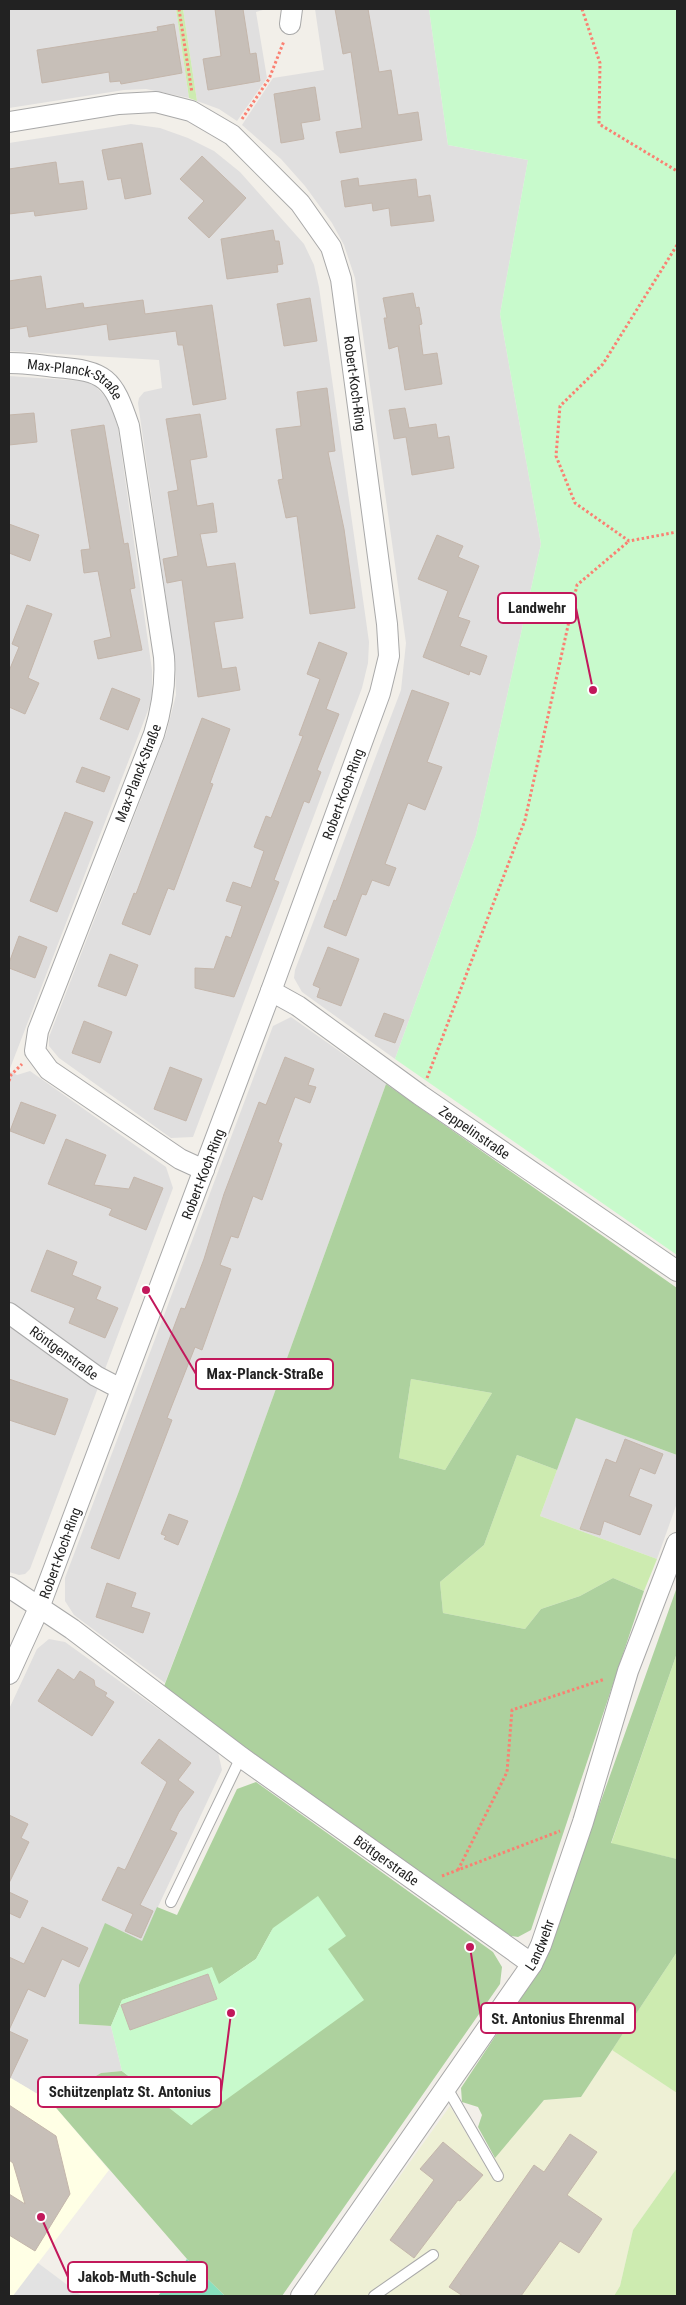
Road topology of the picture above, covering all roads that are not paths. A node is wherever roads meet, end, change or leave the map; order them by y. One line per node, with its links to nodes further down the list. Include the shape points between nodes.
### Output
1 (9, 122): 3 (street, Robert-Koch-Ring, via 119,104 156,102 191,111 232,135 300,203 331,247 341,279 389,656 380,693)
2 (9, 363): 4 (street, Max-Planck-Straße, via 85,370 99,375 111,386 122,404 129,426 166,685 154,734 38,1031 35,1051 49,1070 180,1160)
3 (272, 991): 4 (street, Robert-Koch-Ring); 5 (street, Zeppelinstraße)
4 (204, 1170): 7 (street, Robert-Koch-Ring)
5 (677, 1271)
6 (9, 1313): 7 (street, Röntgenstraße, via 96,1376)
7 (121, 1389): 10 (street, Robert-Koch-Ring)
8 (677, 1544): 14 (street, Landwehr, via 628,1671 583,1822)
9 (9, 1587): 10 (street, Böttgerstraße)
10 (39, 1608): 11 (street, Robert-Koch-Ring); 12 (street, Böttgerstraße, via 72,1629)
11 (9, 1674)
12 (240, 1757): 13 (lane); 14 (street, Böttgerstraße)
13 (171, 1902)
14 (532, 1964): 15 (street, Landwehr)
15 (447, 2088): 16 (lane); 18 (street, Landwehr)
16 (498, 2176)
17 (433, 2256): 19 (lane)
18 (301, 2296)
19 (374, 2296)

